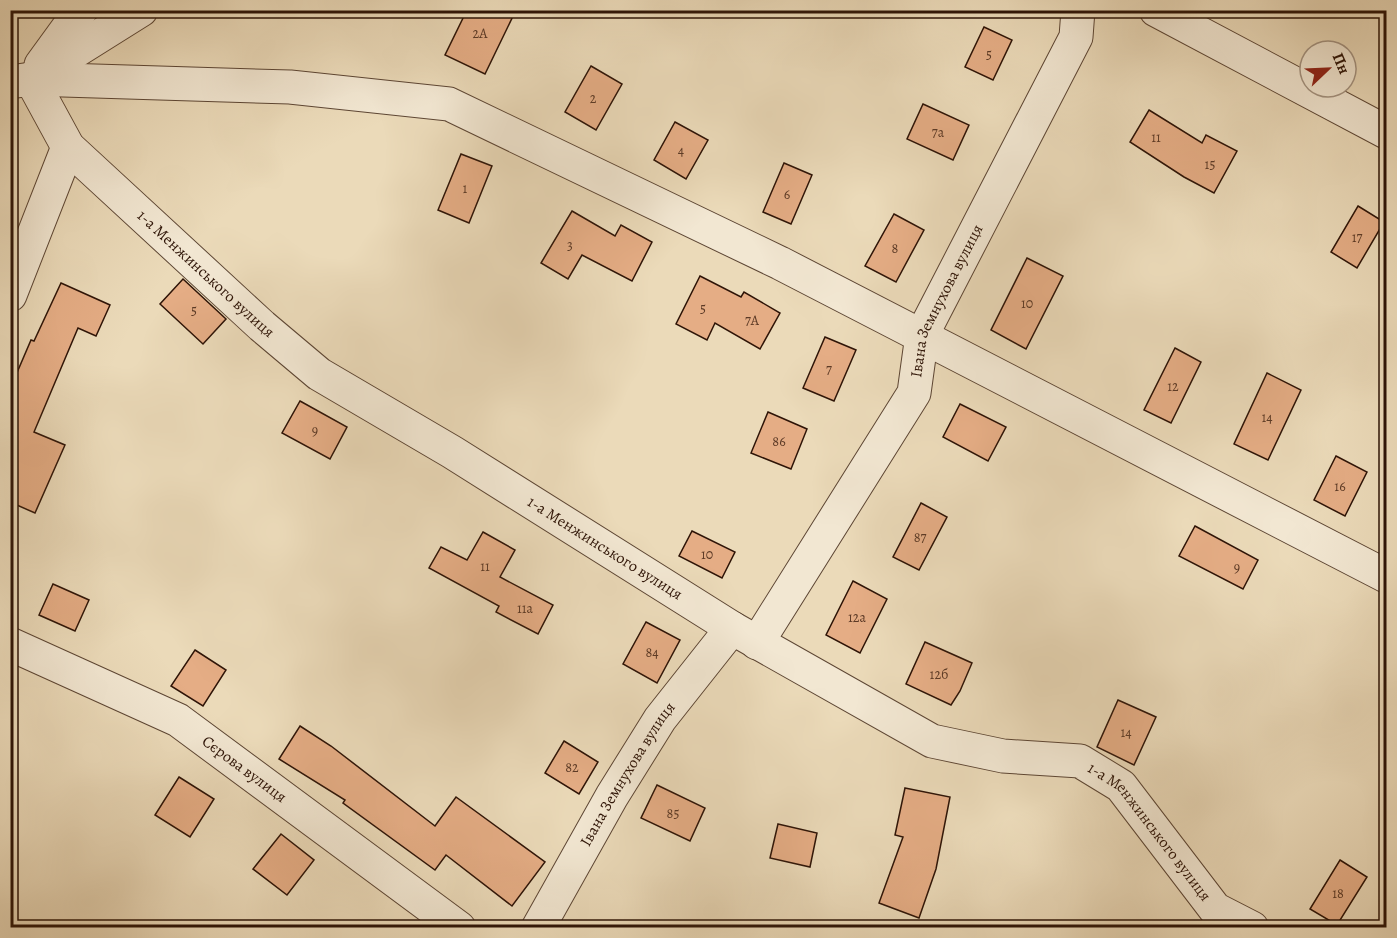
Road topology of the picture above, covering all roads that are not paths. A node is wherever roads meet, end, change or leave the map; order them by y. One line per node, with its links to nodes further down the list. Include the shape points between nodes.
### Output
1 (81, 10): 5 (street)
2 (141, 10): 5 (street)
3 (1078, 10): 9 (street, Івана Земнухова вулиця, via 1076,37)
4 (1156, 10): 6 (street)
5 (21, 80): 7 (street, 1-а Менжинського вулиця); 9 (street, via 290,87 449,105)
6 (1386, 132)
7 (68, 147): 8 (street); 11 (street, 1-а Менжинського вулиця, via 319,374 452,452)
8 (10, 295)
9 (922, 335): 10 (street); 11 (street, Івана Земнухова вулиця, via 914,393)
10 (1386, 576)
11 (744, 636): 14 (street, Івана Земнухова вулиця, via 660,719); 15 (street, 1-а Менжинського вулиця, via 932,741 1003,756 1080,761 1121,786 1215,909)
12 (10, 644): 13 (street, Сєрова вулиця, via 178,720)
13 (459, 927)
14 (538, 927)
15 (1252, 927)

